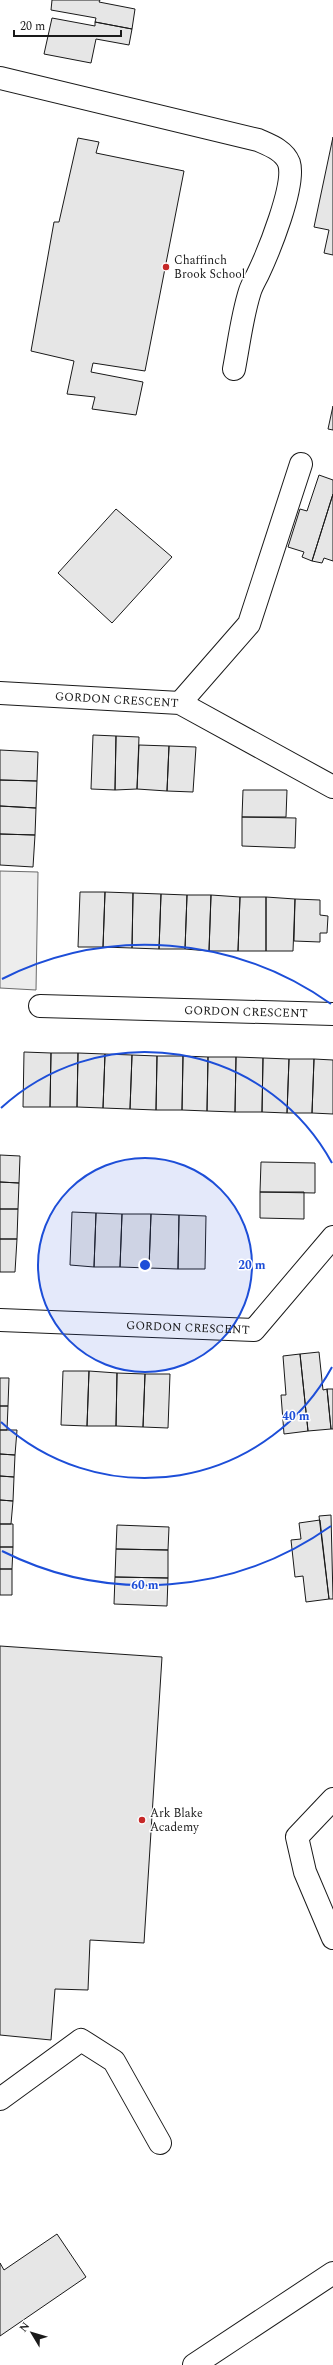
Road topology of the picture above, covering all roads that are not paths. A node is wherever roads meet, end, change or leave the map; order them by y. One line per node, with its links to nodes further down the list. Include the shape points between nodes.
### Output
1 (0, 78): 2 (street, via 258,140 282,153 289,164 285,197 277,226 250,290)
2 (234, 369)
3 (301, 464): 5 (street, via 249,624)
4 (0, 693): 5 (street, GORDON CRESCENT)
5 (180, 703): 6 (street, GORDON CRESCENT)
6 (333, 787)
7 (40, 1006): 8 (street, GORDON CRESCENT)
8 (333, 1014)
9 (333, 1237): 10 (street, GORDON CRESCENT, via 254,1330)
10 (0, 1320)
11 (333, 1799): 12 (street, via 297,1836 305,1872)
12 (333, 1938)
13 (0, 2099): 14 (street, via 81,2040 114,2061)
14 (160, 2143)
15 (333, 2272): 16 (street)
16 (194, 2365)

